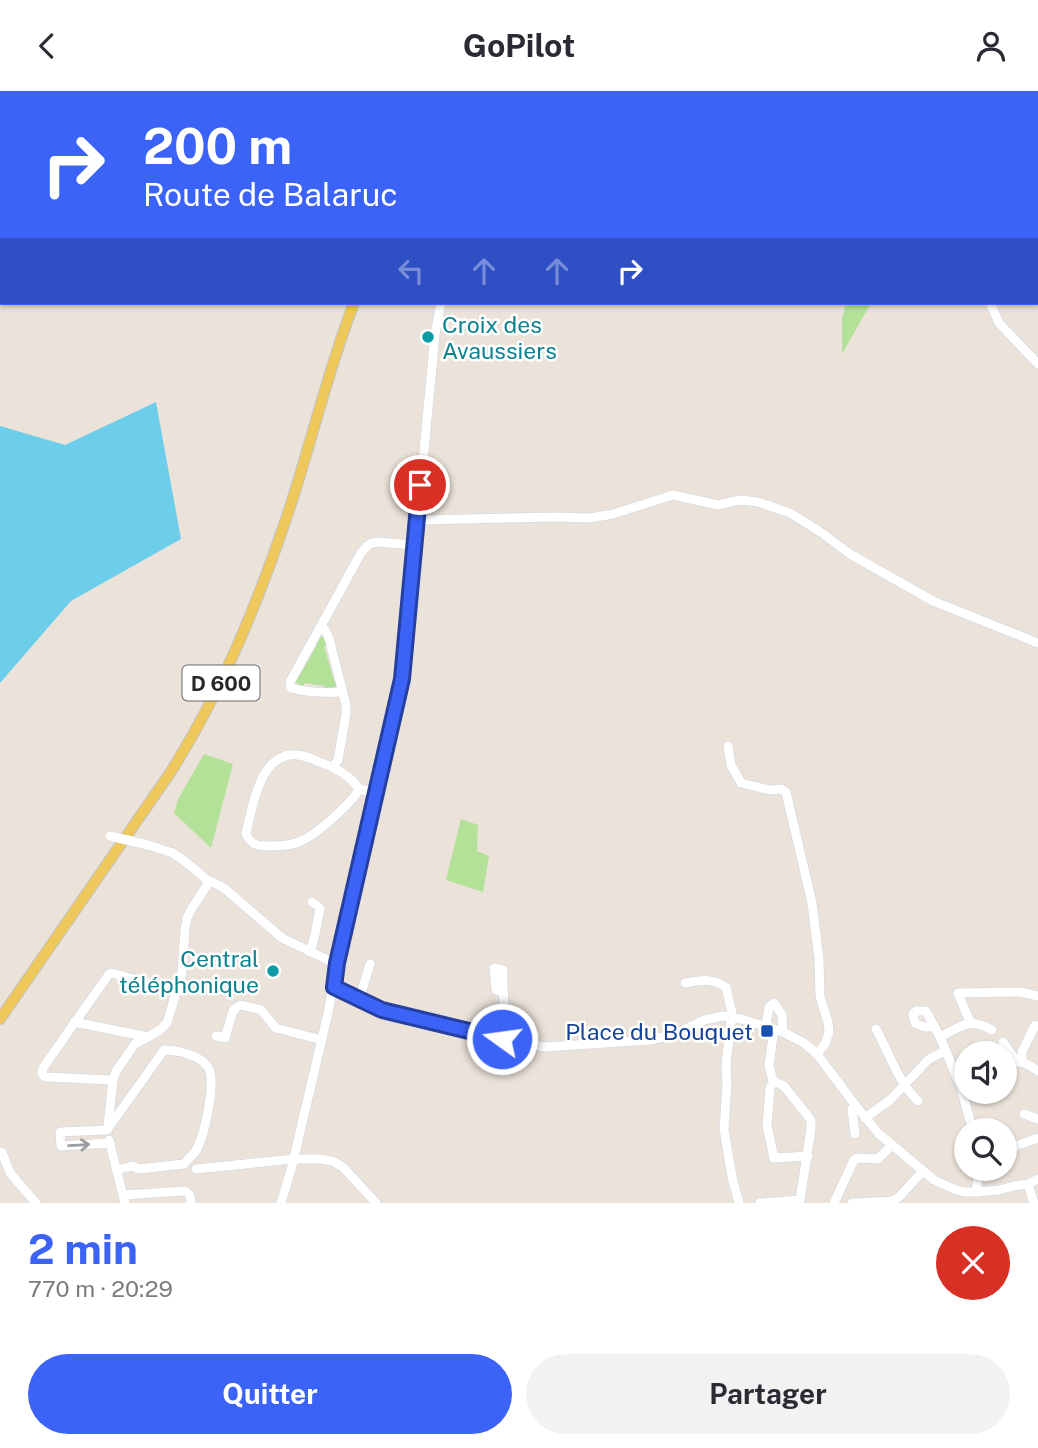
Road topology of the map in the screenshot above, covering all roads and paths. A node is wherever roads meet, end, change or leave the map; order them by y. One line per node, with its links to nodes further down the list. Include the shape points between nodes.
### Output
1 (353, 305): 27 (main road, D 600, via 278,541 217,690 170,772)
2 (441, 305): 5 (street)
3 (991, 305): 4 (street, via 999,323)
4 (1038, 364)
5 (417, 520): 6 (street); 8 (street, via 590,518 673,495 718,505 758,502 790,513 925,597)
6 (414, 545): 7 (street, via 378,542 368,546); 13 (street, via 402,679)
7 (321, 626): 9 (street, via 329,638); 9 (street, via 290,682 291,688)
8 (1038, 643)
9 (342, 692): 11 (street, via 345,727)
10 (728, 746): 41 (street, via 741,783 786,792 812,903 828,1022 825,1044)
11 (333, 767): 12 (street); 12 (street, via 299,755 270,764 249,821 249,840 266,846 298,843 330,820)
12 (359, 789): 13 (street)
13 (376, 793): 18 (street)
14 (110, 836): 15 (street, bridge, via 173,853)
15 (210, 881): 17 (street, via 282,939); 22 (street, via 187,918)
16 (312, 902): 17 (street, via 320,908)
17 (310, 952): 18 (street)
18 (337, 963): 21 (street)
19 (370, 964): 25 (street)
20 (685, 983): 26 (street, via 716,981 726,987)
21 (334, 987): 25 (street); 39 (street)
22 (177, 992): 29 (street, via 112,973); 36 (street, via 167,1023)
23 (502, 992): 38 (street)
24 (1038, 996): 28 (street, via 958,993)
25 (359, 1000): 38 (street, via 382,1010)
26 (732, 1017): 31 (street); 38 (street, via 704,1020 650,1040 545,1047); 81 (street, via 724,1129)
27 (0, 1019)
28 (970, 1022): 33 (street); 37 (street)
29 (74, 1023): 36 (street); 46 (street, via 42,1073 46,1077)
30 (934, 1027): 37 (street)
31 (774, 1029): 41 (street); 47 (street, via 769,1066)
32 (876, 1029): 48 (street)
33 (992, 1030)
34 (1036, 1030): 43 (street)
35 (216, 1035): 39 (street, via 225,1038 233,1011 241,1005 261,1010 276,1028)
36 (148, 1037): 46 (street, via 135,1044)
37 (940, 1037): 40 (street)
38 (502, 1039)
39 (322, 1040): 65 (street)
40 (945, 1051): 44 (street); 48 (street, via 929,1059)
41 (817, 1054): 52 (street)
42 (1017, 1059): 43 (street)
43 (1019, 1061): 45 (street)
44 (954, 1067)
45 (1038, 1072)
46 (113, 1080): 50 (street)
47 (773, 1081): 64 (street, via 784,1086 811,1120); 64 (street, via 767,1126 774,1159)
48 (904, 1086): 49 (street); 54 (street)
49 (918, 1101)
50 (110, 1103): 51 (street); 56 (street)
51 (124, 1106): 56 (street); 66 (street, via 164,1049 189,1054 208,1067 211,1099 195,1151 181,1165)
52 (856, 1106): 54 (street); 57 (street, via 852,1109)
53 (1024, 1114): 55 (street)
54 (865, 1118): 60 (street)
55 (1038, 1119)
56 (107, 1129): 59 (street); 59 (street, one-way to 59, via 60,1132 61,1146)
57 (855, 1134)
58 (1038, 1138): 61 (street)
59 (110, 1143): 63 (street)
60 (892, 1145): 69 (street); 83 (street, via 878,1159 854,1160)
61 (1017, 1145)
62 (2, 1152): 77 (street, via 10,1173)
63 (113, 1154): 66 (street); 68 (street)
64 (808, 1156): 75 (street)
65 (294, 1159): 67 (street); 79 (street); 80 (street, via 332,1161)
66 (132, 1166): 68 (street)
67 (196, 1169)
68 (116, 1170): 74 (street)
69 (922, 1172): 73 (street, via 954,1189); 76 (street)
70 (1038, 1179): 72 (street)
71 (977, 1181): 73 (street)
72 (1028, 1184): 73 (street); 85 (street)
73 (976, 1192)
74 (124, 1199): 78 (street, via 186,1191)
75 (803, 1201): 82 (street)
76 (893, 1202): 84 (street)
77 (36, 1203)
78 (191, 1203)
79 (281, 1203)
80 (376, 1203)
81 (739, 1203)
82 (760, 1203)
83 (834, 1203)
84 (852, 1203)
85 (1034, 1203)

